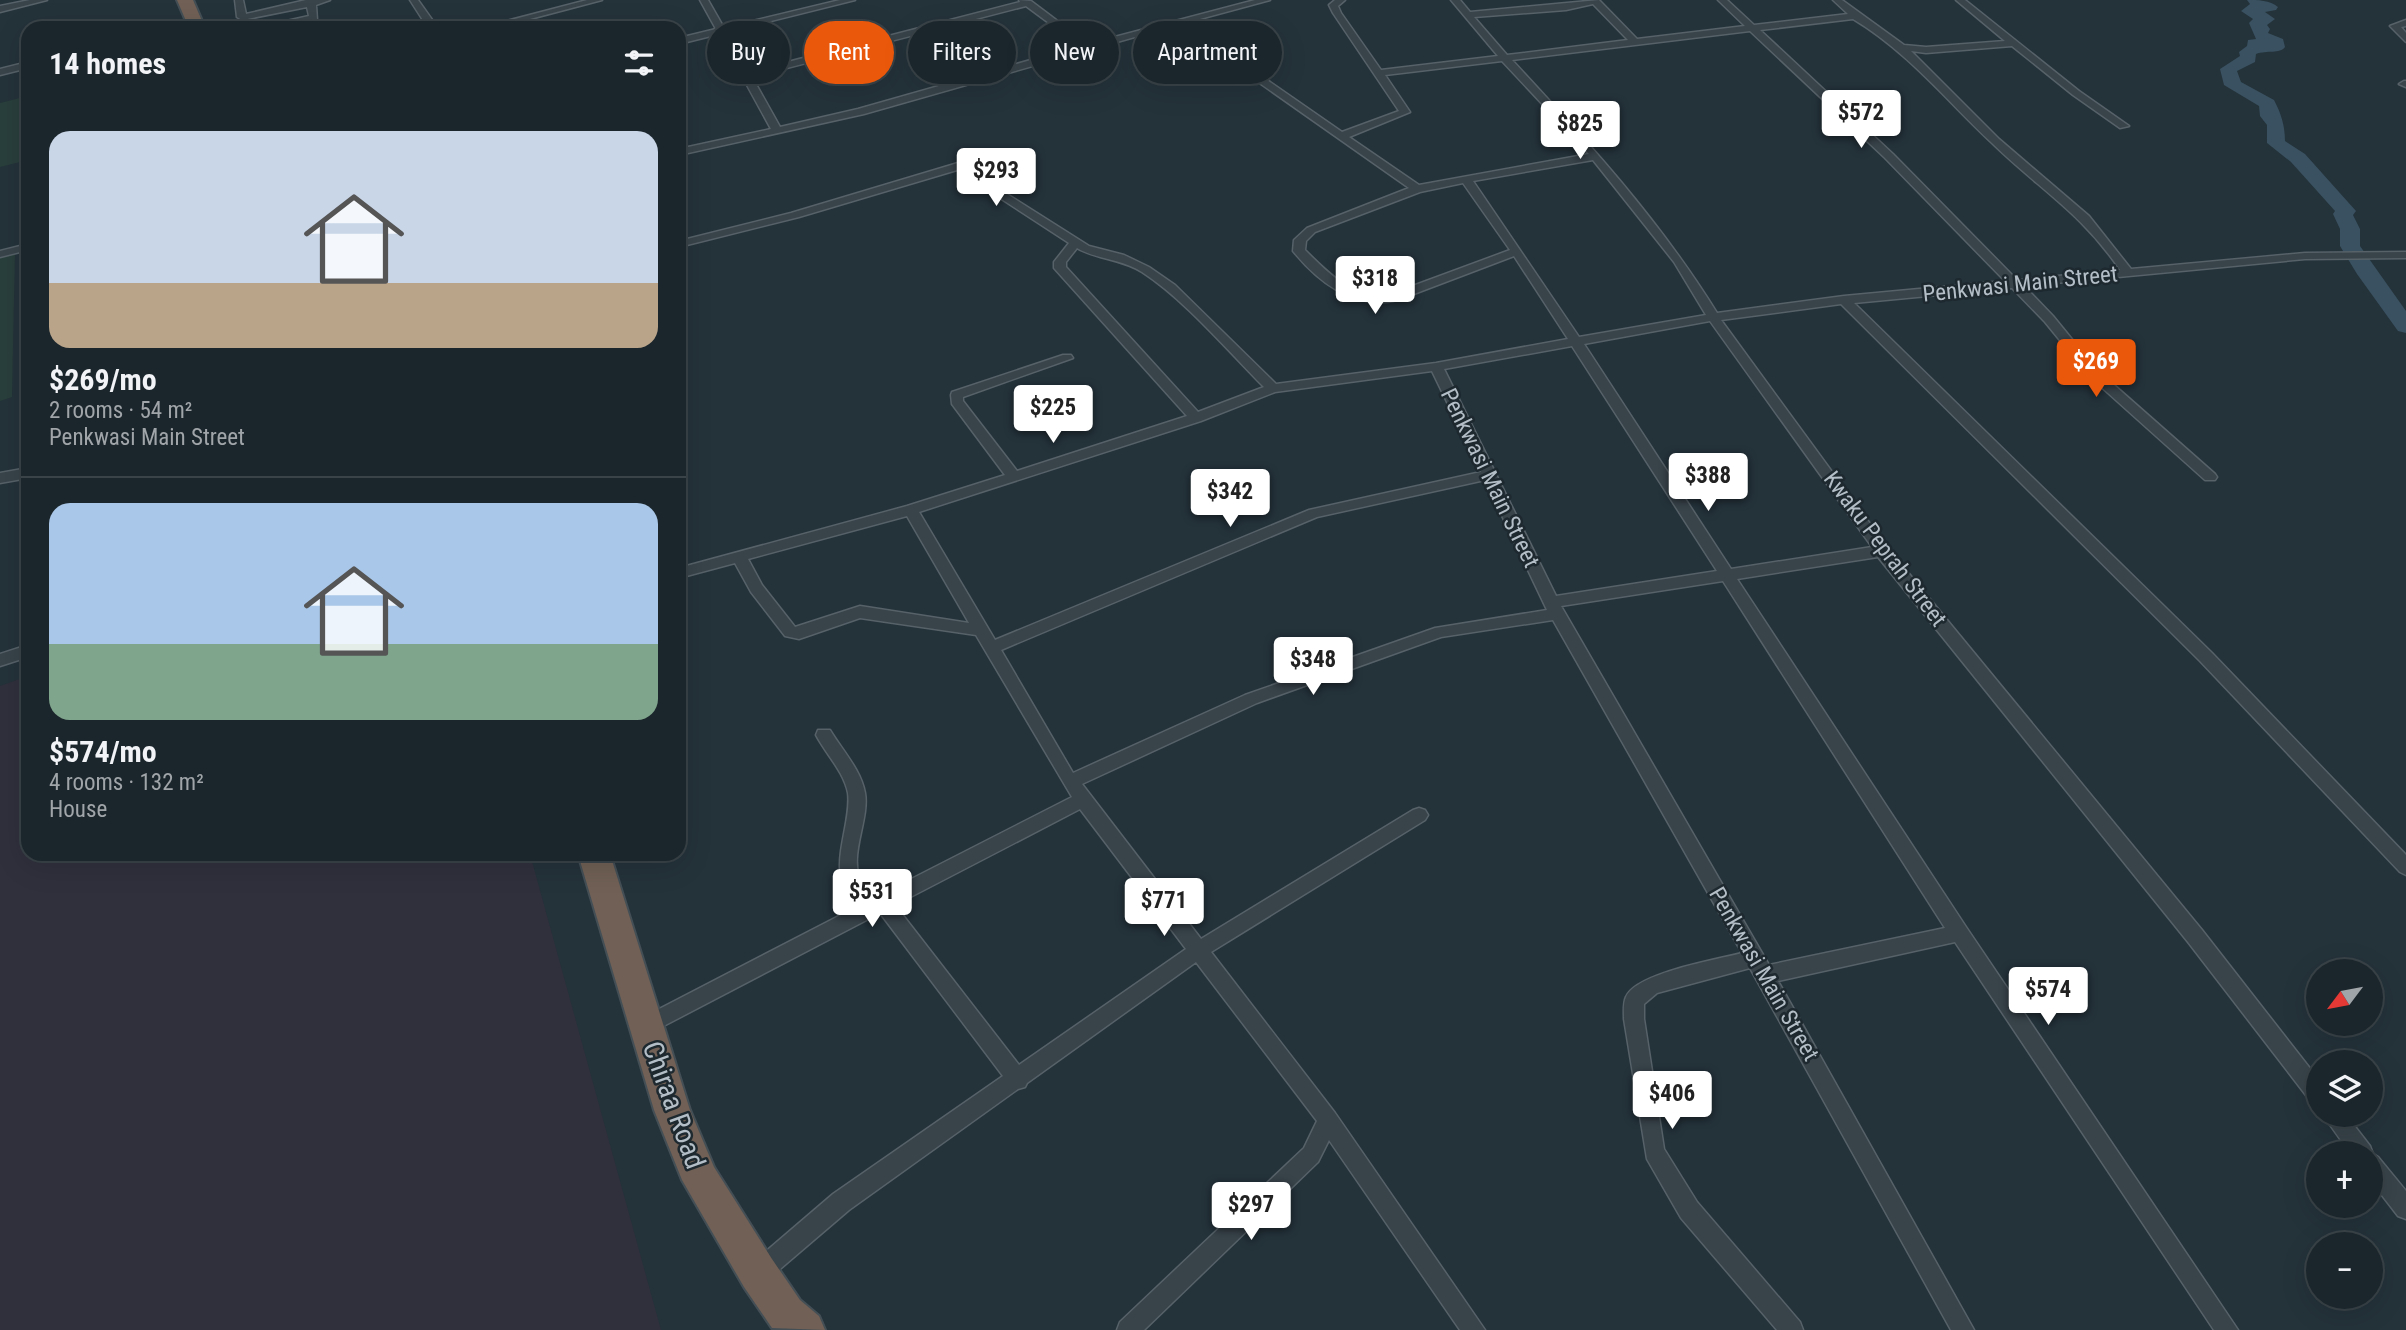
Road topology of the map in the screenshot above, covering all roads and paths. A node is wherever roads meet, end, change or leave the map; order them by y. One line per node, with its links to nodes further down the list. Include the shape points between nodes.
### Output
1 (43, 0): 19 (street)
2 (185, 0): 23 (highway)
3 (239, 0): 22 (street)
4 (326, 0): 16 (street)
5 (414, 0): 26 (street)
6 (598, 0): 27 (street)
7 (704, 0): 28 (street)
8 (851, 0): 29 (street)
9 (1040, 0): 18 (street)
10 (1266, 0): 31 (street)
11 (1341, 0): 45 (street, via 1333,5 1336,13)
12 (1455, 0): 20 (street, Kwaku Peprah Street)
13 (1723, 0): 33 (street)
14 (1837, 0): 21 (street)
15 (1960, 0): 38 (street)
16 (311, 1): 22 (street); 25 (street, via 314,18)
17 (1595, 1): 20 (street); 37 (street)
18 (1026, 2): 30 (street); 42 (street)
19 (0, 9)
20 (1469, 15): 40 (street, Kwaku Peprah Street)
21 (1855, 16): 33 (street); 39 (street)
22 (242, 17): 24 (street)
23 (191, 21)
24 (243, 21)
25 (298, 21)
26 (428, 21)
27 (532, 21)
28 (716, 21)
29 (770, 21)
30 (1052, 21)
31 (1187, 21)
32 (2406, 23): 35 (street, via 2395,26)
33 (1749, 27): 37 (street); 62 (street, via 1889,156)
34 (707, 36): 36 (street)
35 (2406, 39)
36 (686, 40)
37 (1633, 41): 40 (street)
38 (2013, 43): 39 (street); 48 (street)
39 (1905, 48): 61 (street, via 1997,143 2085,218)
40 (1505, 59): 45 (street); 52 (street, Kwaku Peprah Street)
41 (1030, 63): 49 (street)
42 (790, 64)
43 (21, 67): 44 (street)
44 (0, 72)
45 (1379, 74): 50 (street, via 1405,112)
46 (752, 84): 49 (street)
47 (1267, 84): 50 (street)
48 (2124, 126)
49 (777, 131): 51 (street)
50 (1342, 136): 54 (street)
51 (686, 150)
52 (1596, 156): 53 (street); 64 (street, Kwaku Peprah Street, via 1679,261)
53 (1466, 179): 54 (street); 58 (street)
54 (1417, 189): 58 (street, via 1311,230 1300,240 1299,251 1356,296 1377,300)
55 (686, 242): 56 (street, via 958,166)
56 (1075, 242): 68 (street, via 1120,257 1171,288); 69 (street, via 1060,268)
57 (21, 249): 59 (street)
58 (1517, 251): 65 (street)
59 (0, 254)
60 (2406, 255): 61 (street, Penkwasi Main Street, via 2305,256)
61 (2128, 273): 62 (street, Penkwasi Main Street)
62 (2015, 286): 63 (street, Penkwasi Main Street); 73 (street, via 2093,373)
63 (1844, 300): 64 (street, Penkwasi Main Street); 90 (street, via 2206,657)
64 (1713, 317): 65 (street, Penkwasi Main Street); 76 (street, Kwaku Peprah Street)
65 (1574, 343): 67 (street, Penkwasi Main Street); 79 (street)
66 (1067, 358): 72 (street, via 957,395)
67 (1436, 367): 68 (street); 71 (street, Penkwasi Main Street)
68 (1273, 388): 69 (street)
69 (1196, 418): 72 (street)
70 (21, 474): 74 (street)
71 (1489, 475): 80 (street, Penkwasi Main Street); 82 (street, via 1314,513)
72 (1013, 476): 75 (street)
73 (2210, 477)
74 (0, 478)
75 (911, 510): 77 (street); 81 (street)
76 (1882, 551): 79 (street); 96 (street, Kwaku Peprah Street)
77 (739, 556): 78 (street); 81 (street, via 756,588 790,632 860,612)
78 (686, 571)
79 (1727, 574): 80 (street); 92 (street)
80 (1554, 608): 86 (street, via 1440,632 1251,699); 94 (street, Penkwasi Main Street)
81 (980, 629): 82 (street)
82 (991, 648): 86 (street)
83 (21, 653): 84 (street)
84 (0, 660)
85 (824, 735): 91 (street, via 851,775 859,804 849,878 858,891)
86 (1070, 782): 87 (street)
87 (1083, 799): 91 (street); 93 (street)
88 (1419, 815): 93 (street)
89 (596, 861): 95 (highway, Chiraa Road)
90 (2406, 867)
91 (882, 902): 95 (street); 97 (street)
92 (1959, 933): 94 (street); 109 (street)
93 (1199, 950): 97 (street); 98 (street)
94 (1759, 966): 107 (street, via 1652,986 1634,1000 1634,1019 1654,1152 1689,1210); 108 (street, Penkwasi Main Street)
95 (645, 1026): 103 (highway, Chiraa Road, via 701,1180)
96 (2306, 1079)
97 (1018, 1080): 103 (street, via 841,1202)
98 (1328, 1120): 105 (street, via 1311,1155); 106 (street)
99 (2342, 1127): 100 (street)
100 (2354, 1141)
101 (2383, 1179): 102 (street)
102 (2406, 1208)
103 (758, 1273): 104 (highway, Chiraa Road, via 786,1314)
104 (805, 1330)
105 (1128, 1330)
106 (1474, 1330)
107 (1792, 1330)
108 (1963, 1330)
109 (2227, 1330)

